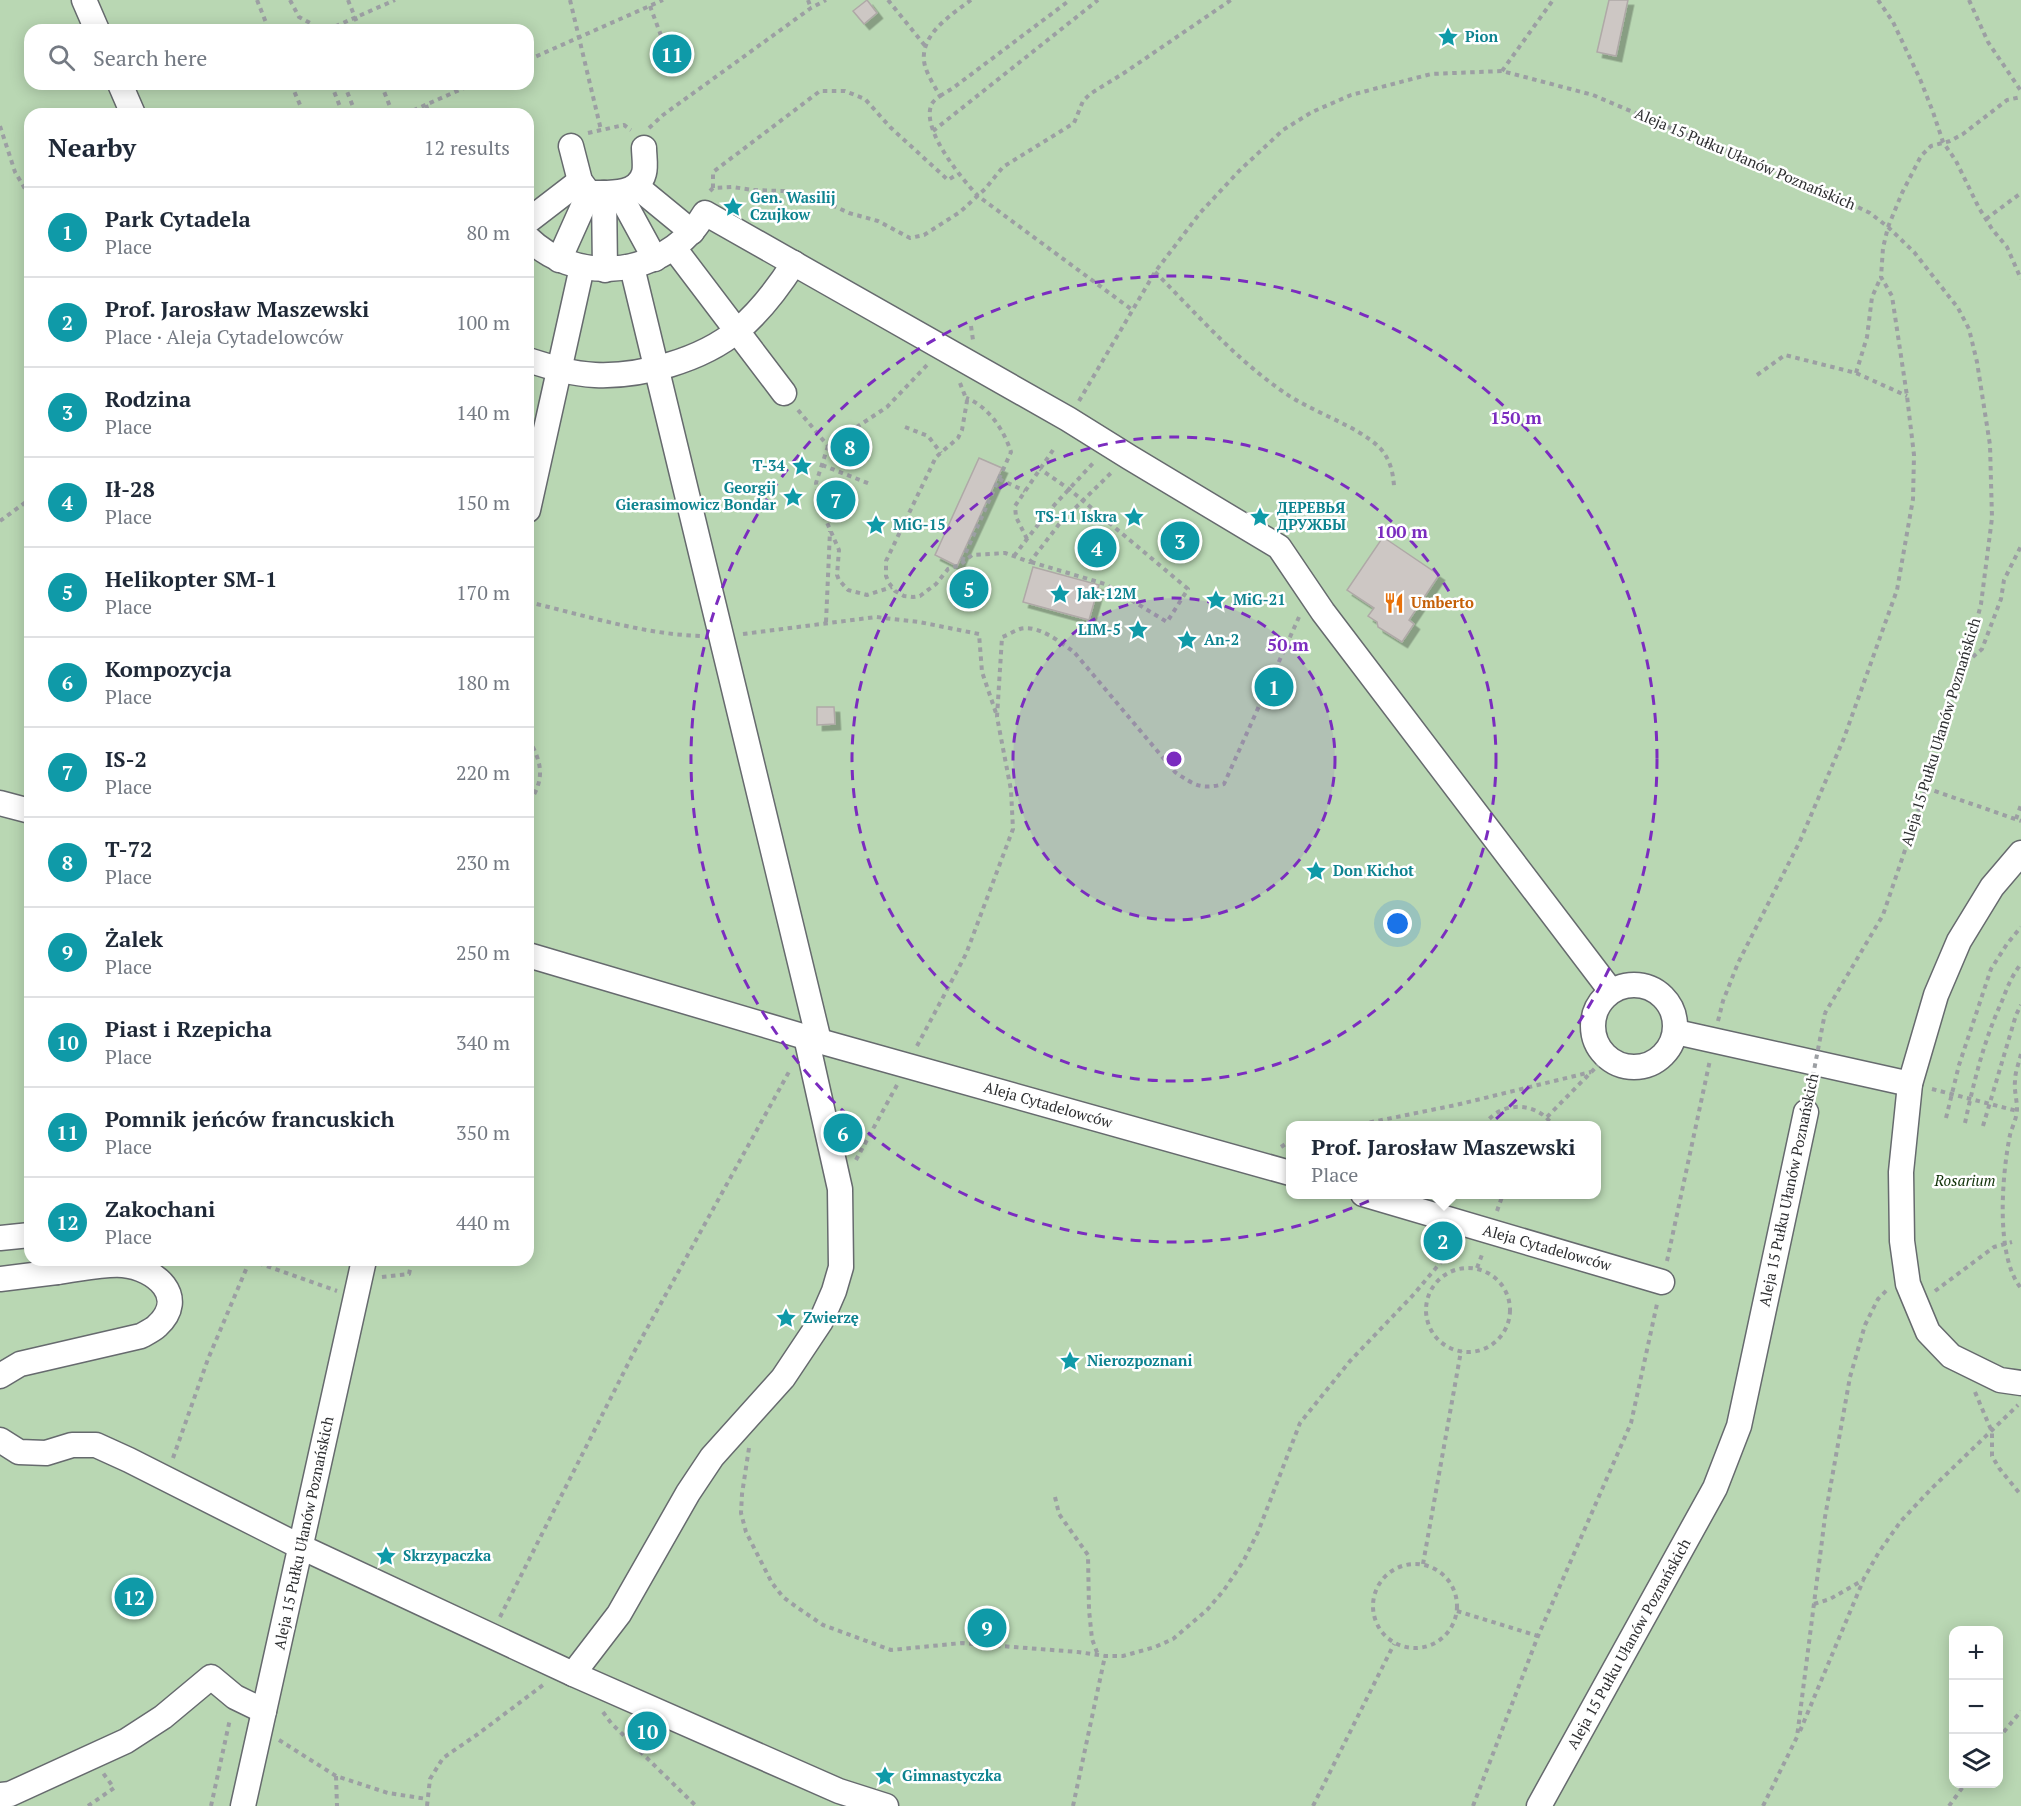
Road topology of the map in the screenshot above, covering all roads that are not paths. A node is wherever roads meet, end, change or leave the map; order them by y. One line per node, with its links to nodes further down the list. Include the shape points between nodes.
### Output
1 (84, 0): 2 (street)
2 (94, 24)
3 (123, 90): 4 (street)
4 (130, 108)
5 (641, 137): 7 (street, via 645,172)
6 (579, 140): 7 (street)
7 (606, 189): 8 (street); 9 (street); 11 (street); 12 (street); 15 (street)
8 (534, 219)
9 (698, 223): 11 (street); 13 (street)
10 (534, 248): 12 (street)
11 (665, 253): 14 (street); 16 (street)
12 (559, 260): 15 (street)
13 (794, 263): 16 (street, via 779,287); 26 (street, via 1068,419 1279,547)
14 (632, 267): 15 (street); 18 (street)
15 (594, 268): 19 (street)
16 (737, 331): 18 (street, via 714,347); 20 (street)
17 (534, 362): 19 (street)
18 (658, 368): 19 (street, via 594,375); 28 (street)
19 (559, 370): 21 (street)
20 (784, 393)
21 (534, 483)
22 (0, 803): 23 (street)
23 (24, 809)
24 (2021, 853): 29 (street, via 1992,886 1959,941 1936,995)
25 (534, 957): 28 (street, Aleja Cytadelowców)
26 (1611, 991): 27 (street, via 1634,984 1657,991 1672,1009); 27 (street, via 1595,1011 1593,1035 1598,1064 1648,1066 1666,1053)
27 (1676, 1032): 29 (street)
28 (812, 1039): 31 (street, Aleja Cytadelowców); 44 (street, via 840,1189 841,1267 834,1291 821,1321 783,1378 712,1458 688,1493 618,1614)
29 (1910, 1084): 41 (street, via 1901,1172 1902,1241 1912,1294 1928,1332 1951,1356 2000,1380)
30 (1806, 1112): 49 (street, Aleja 15 Pułku Ułanów Poznańskich, via 1739,1426 1716,1488)
31 (1286, 1172)
32 (1380, 1199): 39 (street, Aleja Cytadelowców)
33 (24, 1236): 34 (street)
34 (0, 1238)
35 (56, 1266): 37 (street)
36 (130, 1266): 40 (street, via 153,1274 171,1298 167,1315 156,1327 141,1336 20,1364)
37 (0, 1279)
38 (359, 1279): 43 (street, Aleja 15 Pułku Ułanów Poznańskich)
39 (1662, 1282)
40 (0, 1376)
41 (2021, 1383)
42 (0, 1440): 43 (street, via 19,1452 46,1453 72,1445 96,1445)
43 (301, 1547): 44 (street); 45 (street, Aleja 15 Pułku Ułanów Poznańskich)
44 (573, 1674): 48 (street, via 839,1791)
45 (262, 1719): 46 (street, via 211,1677 163,1717 126,1741 10,1794); 47 (street, Aleja 15 Pułku Ułanów Poznańskich)
46 (0, 1795)
47 (243, 1806)
48 (886, 1806)
49 (1539, 1806)

